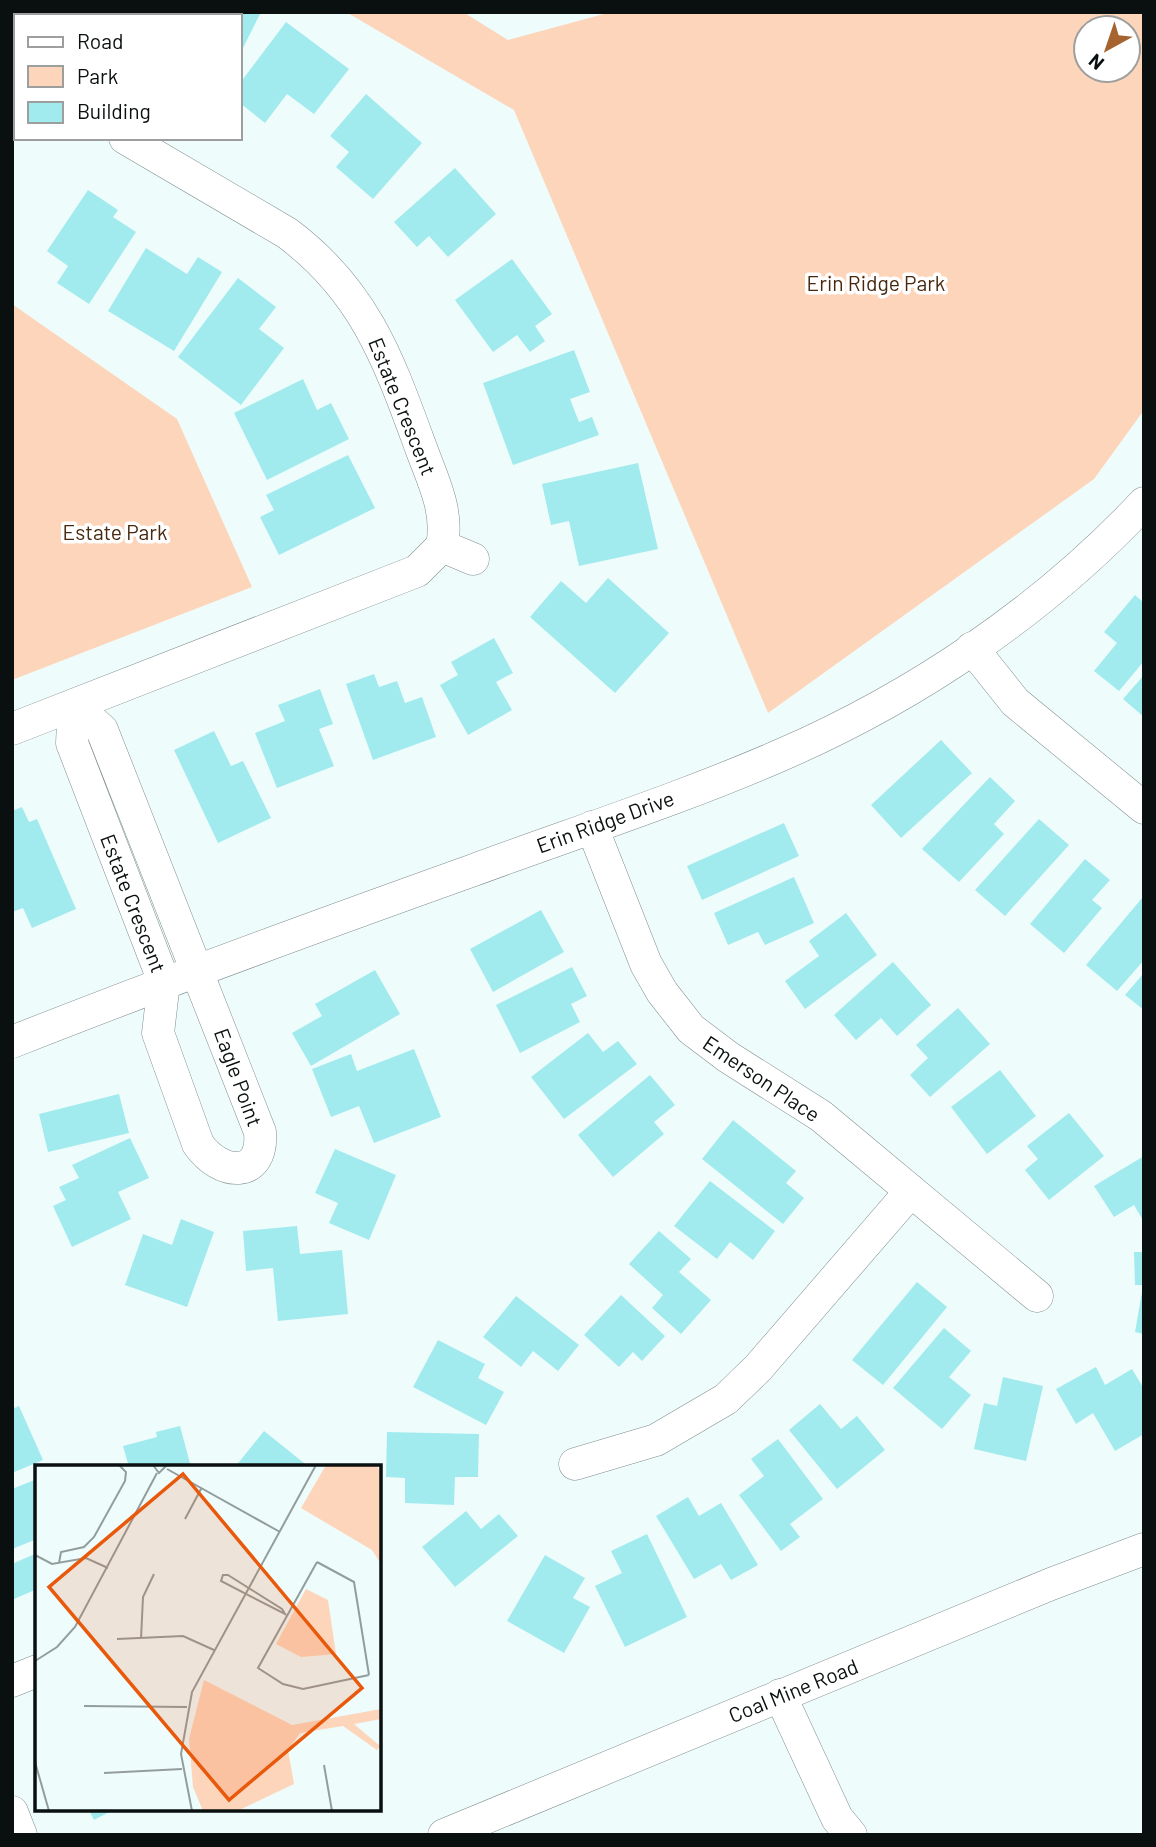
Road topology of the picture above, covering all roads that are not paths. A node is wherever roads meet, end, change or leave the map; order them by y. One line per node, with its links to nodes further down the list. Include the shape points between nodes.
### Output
1 (128, 140): 3 (street, Estate Crescent, via 287,233 349,292 392,368 443,509)
2 (1144, 503): 5 (street, Erin Ridge Drive, via 1088,559)
3 (442, 546): 4 (street); 6 (street, via 417,571)
4 (473, 559)
5 (972, 648): 8 (street, via 1015,702); 9 (street, Erin Ridge Drive, via 882,705 780,756)
6 (74, 705): 7 (street); 10 (street, Estate Crescent, via 102,730); 11 (street, Estate Crescent, via 72,743)
7 (12, 729)
8 (1144, 808)
9 (592, 827): 10 (street, Erin Ridge Drive); 13 (street, Emerson Place, via 646,964 679,1016 707,1043 821,1116)
10 (195, 970): 11 (street, Erin Ridge Drive); 11 (street, Eagle Point, via 260,1132 259,1153 239,1168 209,1160 198,1144 158,1033)
11 (164, 982): 12 (street, Erin Ridge Drive)
12 (12, 1042)
13 (911, 1191): 14 (street, Emerson Place); 15 (street, via 726,1399 656,1440)
14 (1037, 1296)
15 (575, 1464)
16 (1144, 1549): 19 (street, Coal Mine Road)
17 (35, 1672): 18 (street)
18 (12, 1681)
19 (780, 1695): 22 (street, Coal Mine Road); 23 (street, via 837,1818)
20 (12, 1812): 21 (street)
21 (21, 1835)
22 (444, 1835)
23 (851, 1835)

